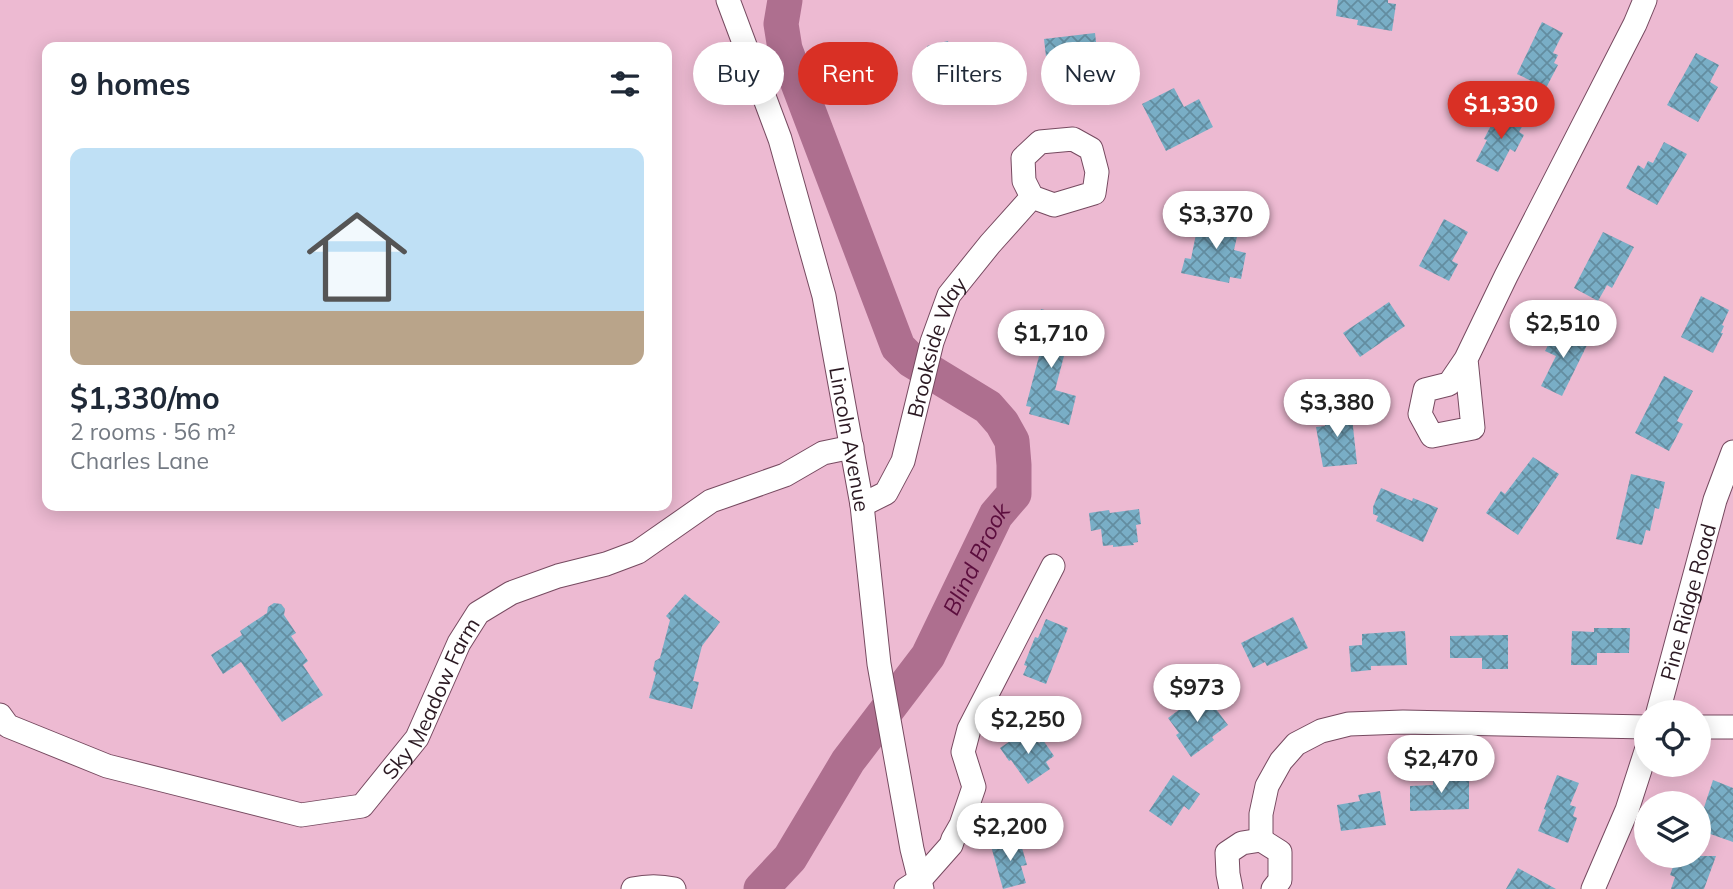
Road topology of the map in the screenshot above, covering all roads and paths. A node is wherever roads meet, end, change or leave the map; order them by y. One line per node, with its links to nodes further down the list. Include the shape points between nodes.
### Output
1 (728, 0): 5 (street, Lincoln Avenue, via 780,139 824,296)
2 (1645, 0): 4 (street)
3 (1031, 197): 7 (street, Brookside Way, via 949,295 932,342 903,461 886,493)
4 (1466, 359)
5 (852, 447): 7 (street, Lincoln Avenue); 10 (street, Sky Meadow Farm, via 823,453 785,475 711,502 638,552 517,590 478,613 459,643 417,738 362,806 301,815 107,766 8,726)
6 (1733, 452): 9 (street, Pine Ridge Road, via 1715,500)
7 (862, 505): 16 (street, Lincoln Avenue, via 879,664)
8 (1053, 566): 16 (street, via 969,729 963,752 974,787 961,825 951,845)
9 (1661, 700)
10 (0, 715)
11 (1634, 727): 15 (street, via 1403,722 1349,724 1321,731 1296,744 1267,786)
12 (1711, 727): 13 (street)
13 (1733, 727)
14 (1638, 777): 21 (street)
15 (1261, 840): 19 (street, via 1242,843 1227,853); 20 (street, via 1280,852 1280,880)
16 (916, 886)
17 (633, 889): 18 (street)
18 (674, 889)
19 (1231, 889)
20 (1273, 889)
21 (1593, 889)

